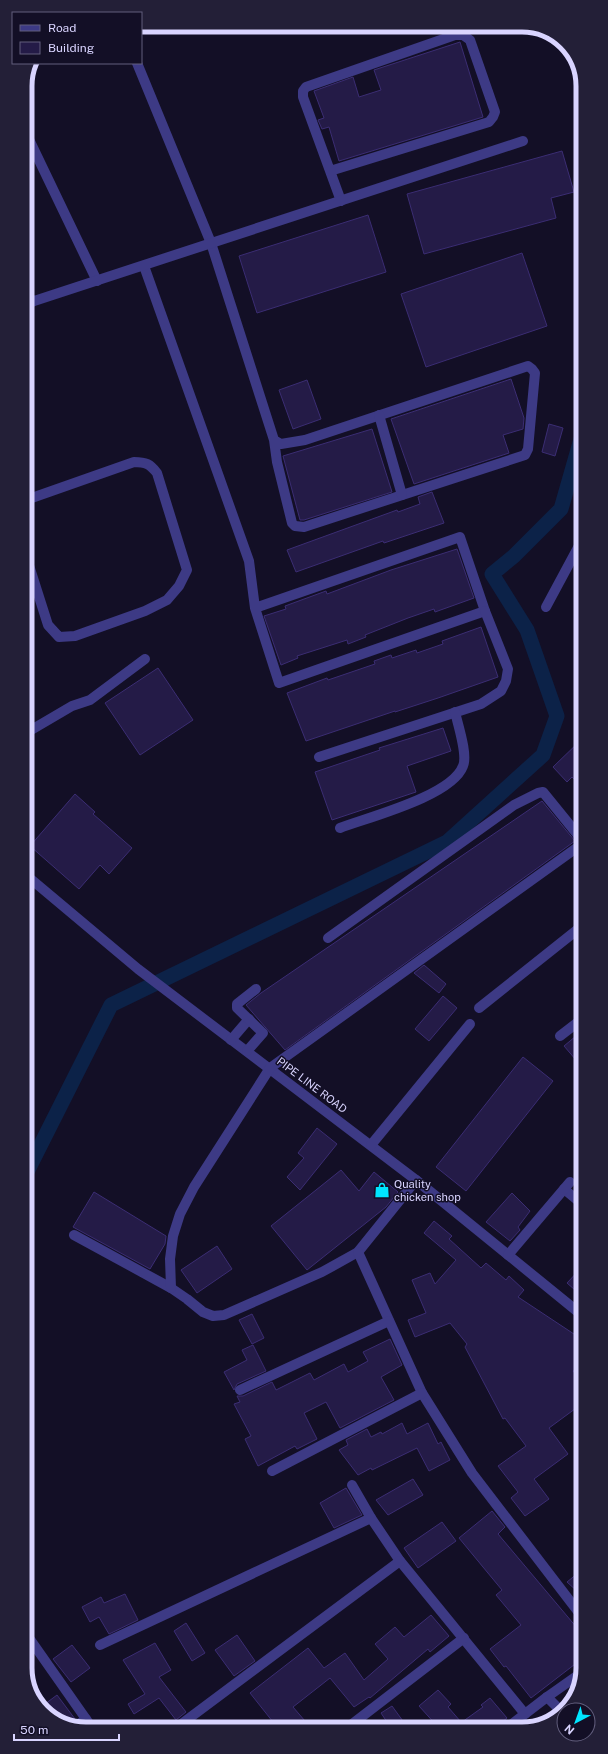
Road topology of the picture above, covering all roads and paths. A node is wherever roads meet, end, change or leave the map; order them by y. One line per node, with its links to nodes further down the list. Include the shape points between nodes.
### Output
1 (137, 64): 6 (street)
2 (523, 141): 5 (street)
3 (32, 146): 8 (street)
4 (330, 171): 4 (street, via 303,97 306,87 455,35 463,35 470,40 495,112 489,122); 5 (street)
5 (341, 201): 6 (street)
6 (211, 244): 7 (street); 11 (street)
7 (144, 266): 8 (street); 17 (street, via 249,561)
8 (97, 281): 9 (street)
9 (32, 302)
10 (379, 415): 11 (street, via 305,440 281,444); 12 (street); 12 (street, via 528,366 535,373 528,450 525,455)
11 (274, 440): 12 (street, via 295,526 304,527)
12 (402, 496)
13 (32, 498): 15 (street, via 134,462 145,462 157,473 187,570 179,586 167,600 75,636 59,637 48,625)
14 (576, 551): 16 (street)
15 (32, 583)
16 (546, 607)
17 (255, 608): 18 (street, via 460,537); 18 (street, via 279,683)
18 (485, 611): 20 (street, via 508,670 506,681 501,690 490,699)
19 (145, 659): 21 (street, via 90,700 72,706)
20 (455, 712): 22 (street); 23 (street, via 465,758 458,774 430,796)
21 (32, 729)
22 (319, 757)
23 (340, 828)
24 (576, 833): 28 (street, via 543,792 538,793 514,805)
25 (576, 848): 37 (street)
26 (32, 879): 35 (street, PIPE LINE ROAD, via 138,969)
27 (576, 931): 30 (street)
28 (328, 938)
29 (256, 989): 31 (street, via 237,1004 237,1008)
30 (478, 1008)
31 (249, 1020): 35 (street); 36 (street, via 263,1033)
32 (470, 1024): 38 (street)
33 (576, 1024): 34 (street)
34 (560, 1036)
35 (231, 1040): 36 (street, PIPE LINE ROAD)
36 (247, 1051): 37 (street, PIPE LINE ROAD)
37 (270, 1068): 38 (street, PIPE LINE ROAD); 44 (street, via 194,1187 180,1214 173,1236 170,1259)
38 (371, 1145): 39 (street, PIPE LINE ROAD)
39 (416, 1180): 42 (street); 43 (street, PIPE LINE ROAD)
40 (576, 1197): 43 (street, via 567,1186)
41 (74, 1235): 44 (street)
42 (358, 1252): 44 (street, via 322,1272 224,1315 212,1316 203,1312); 46 (street)
43 (508, 1255): 45 (street, PIPE LINE ROAD)
44 (171, 1288)
45 (576, 1311)
46 (389, 1321): 47 (street); 48 (street)
47 (240, 1390)
48 (422, 1393): 49 (street); 53 (street, via 472,1472)
49 (272, 1471)
50 (352, 1485): 51 (street)
51 (370, 1518): 52 (street); 56 (street)
52 (400, 1561): 54 (street); 64 (street)
53 (576, 1609)
54 (464, 1638): 60 (street); 65 (street)
55 (32, 1642): 61 (street)
56 (100, 1645)
57 (575, 1677): 58 (street)
58 (547, 1697): 59 (street); 60 (street)
59 (556, 1707)
60 (525, 1714): 66 (street)
61 (86, 1719): 62 (street); 63 (street)
62 (82, 1722)
63 (88, 1722)
64 (184, 1722)
65 (354, 1722)
66 (515, 1722)

